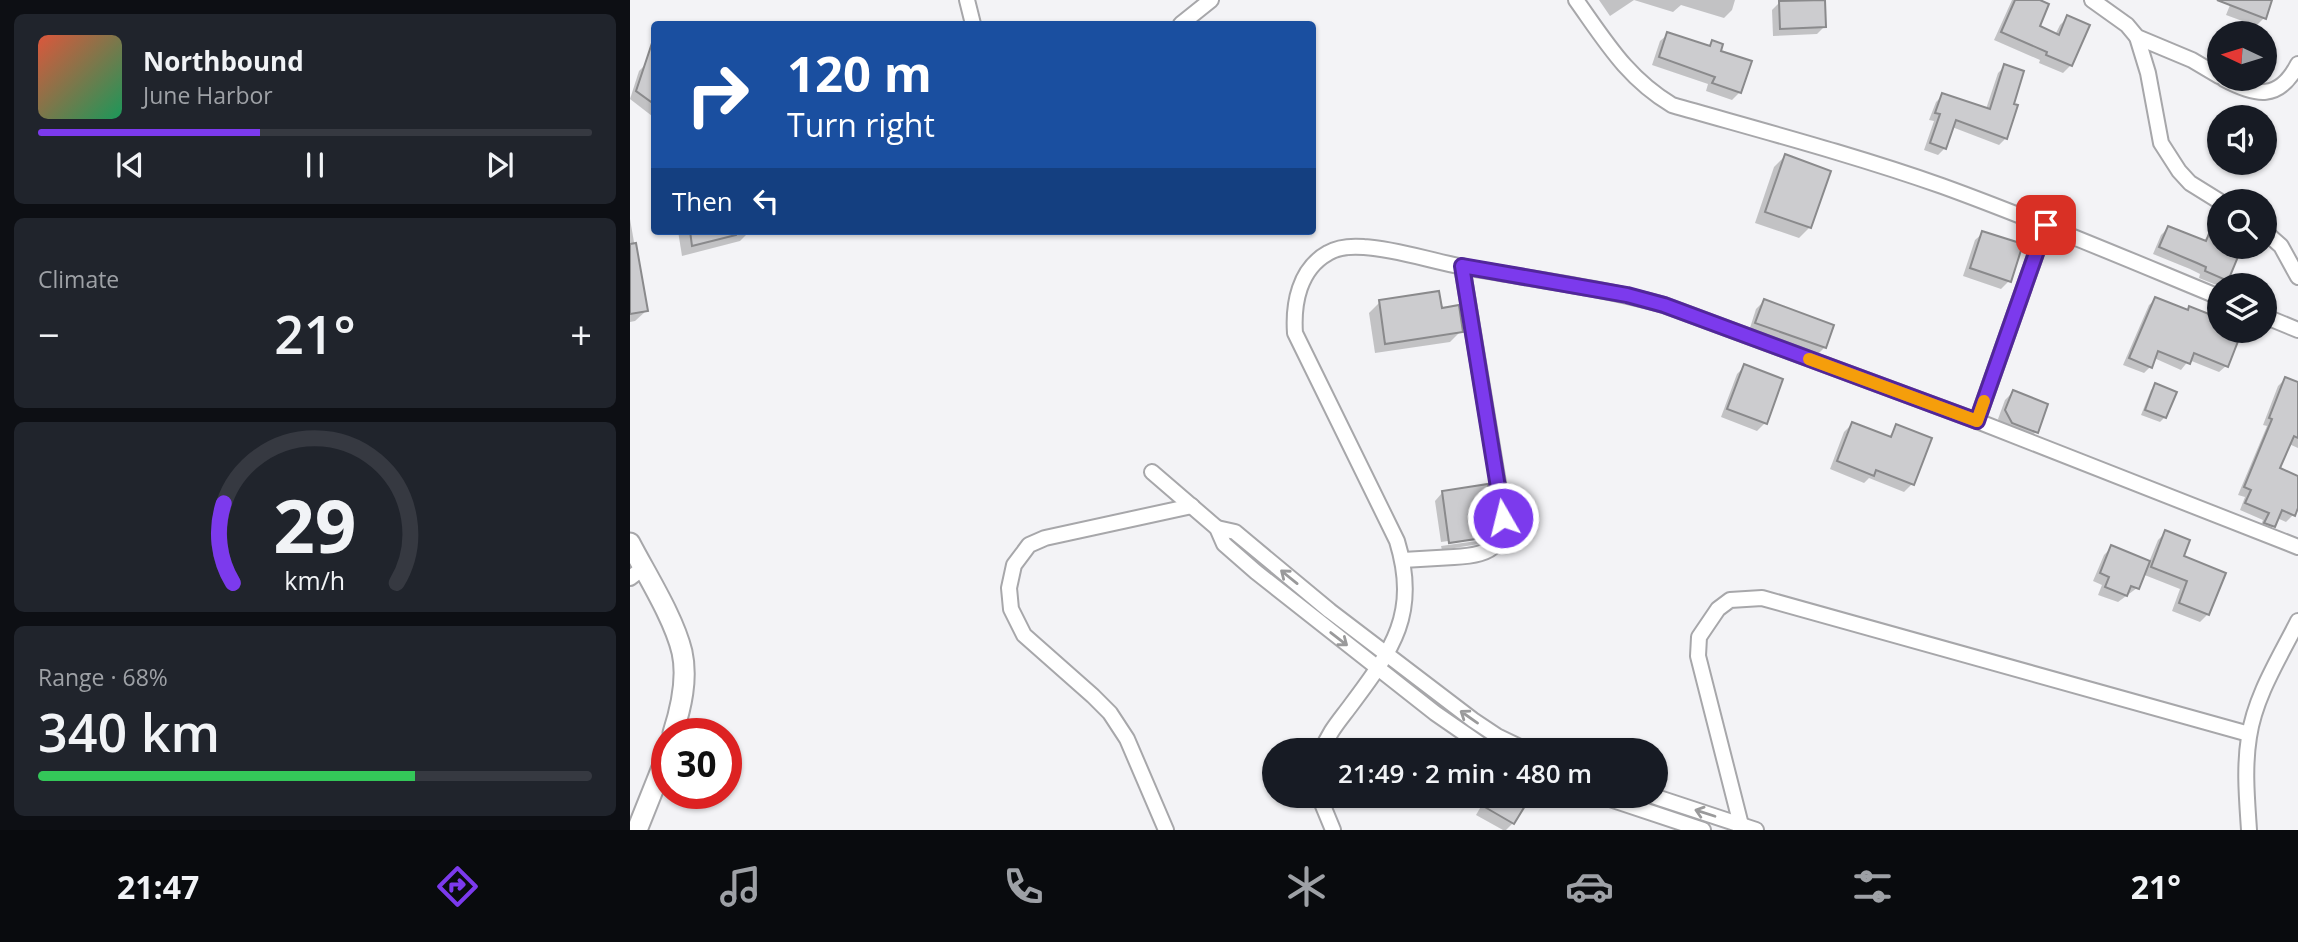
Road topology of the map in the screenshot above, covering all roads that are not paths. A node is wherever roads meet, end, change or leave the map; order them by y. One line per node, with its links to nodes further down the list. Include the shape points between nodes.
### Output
1 (967, 0): 5 (street)
2 (1212, 0): 6 (street)
3 (1576, 0): 14 (street, via 1637,79 1672,105 1855,157)
4 (2092, 0): 7 (street)
5 (972, 21)
6 (1185, 21)
7 (2137, 37): 9 (street); 13 (street, via 2161,143 2179,171)
8 (2298, 64): 10 (street)
9 (2207, 69)
10 (2277, 89)
11 (2248, 91): 12 (street)
12 (2271, 91)
13 (2207, 194)
14 (2046, 225): 18 (street); 21 (street)
15 (2277, 243): 17 (street)
16 (1462, 266): 21 (street, via 1664,305); 27 (street, via 1502,510 1500,537 1486,553); 27 (street, via 1344,247 1326,254 1311,269 1293,312 1295,333)
17 (2298, 277)
18 (2207, 292)
19 (2277, 321): 20 (street)
20 (2298, 330)
21 (1977, 421): 26 (street)
22 (1153, 472): 23 (street)
23 (1192, 506): 24 (street); 43 (street, via 1028,545 1014,565 1009,588 1011,609 1024,635 1093,695 1127,739)
24 (1217, 528): 30 (street, one-way to 24, via 1235,532); 31 (street, one-way to 31, via 1224,544)
25 (630, 543): 28 (street)
26 (2298, 547)
27 (1403, 560): 30 (street, via 1400,626)
28 (637, 573): 32 (street, via 668,616 682,653 683,701)
29 (2298, 621): 33 (street)
30 (1387, 655): 31 (street); 36 (street, one-way to 30)
31 (1378, 669): 34 (street); 35 (street)
32 (678, 718)
33 (2249, 734): 41 (street, via 1762,598 1730,600 1718,608 1699,637 1698,656); 47 (street)
34 (1327, 738)
35 (1472, 738)
36 (1501, 738)
37 (651, 795): 42 (street)
38 (1668, 801): 41 (street, one-way to 38)
39 (1324, 808): 44 (street)
40 (1637, 808): 45 (street)
41 (1741, 828): 46 (street)
42 (637, 830)
43 (1167, 830)
44 (1333, 830)
45 (1703, 830)
46 (1756, 830)
47 (2249, 830)

